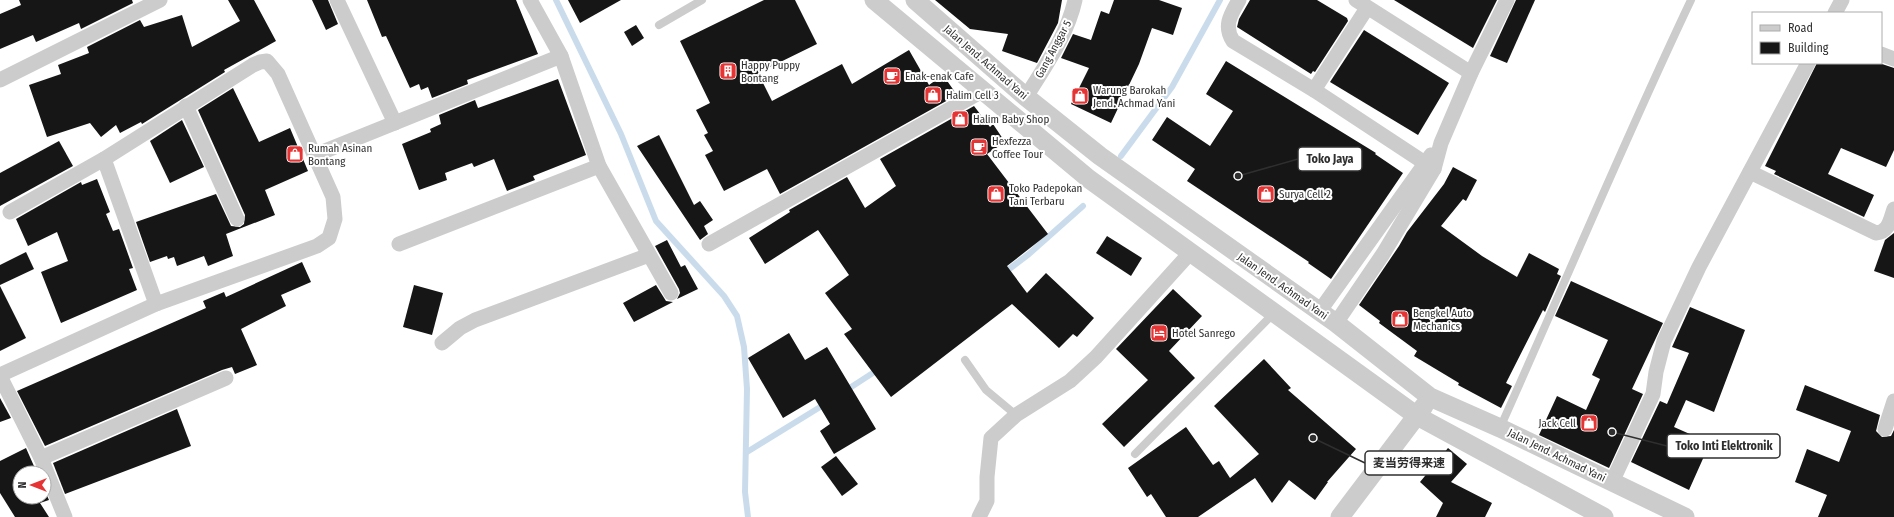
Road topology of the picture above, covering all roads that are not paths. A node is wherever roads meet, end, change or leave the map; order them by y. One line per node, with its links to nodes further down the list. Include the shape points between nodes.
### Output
1 (160, 0): 20 (street)
2 (337, 0): 25 (street)
3 (530, 0): 16 (street)
4 (702, 0): 14 (lane)
5 (874, 0): 21 (street, Jalan Jend. Achmad Yani)
6 (916, 0): 23 (street, Jalan Jend. Achmad Yani)
7 (1075, 0): 23 (street, Gang Anggar 5, via 1068,24 1059,42)
8 (1239, 0): 22 (street, via 1227,27 1228,35 1233,41)
9 (1507, 0): 19 (street)
10 (1690, 0): 53 (lane, via 1641,105)
11 (1842, 0): 13 (street)
12 (1362, 4): 19 (street); 22 (street)
13 (1836, 12)
14 (659, 25)
15 (1882, 54): 17 (street)
16 (561, 56): 25 (street); 28 (street)
17 (1894, 58)
18 (1807, 64): 31 (street)
19 (1471, 73): 29 (street)
20 (0, 80)
21 (984, 90): 32 (street, Jalan Jend. Achmad Yani); 37 (street)
22 (1314, 90): 29 (street)
23 (1026, 97): 30 (street, Jalan Jend. Achmad Yani)
24 (186, 106): 26 (street, via 252,65 267,61 278,74); 27 (street); 35 (street)
25 (389, 126): 26 (street)
26 (315, 155): 41 (street, via 333,197 336,219 329,238 317,246)
27 (104, 159): 34 (street); 41 (street)
28 (599, 166): 36 (street); 39 (street)
29 (1430, 166): 43 (street); 44 (street, via 1383,254)
30 (1119, 169): 32 (street); 43 (street, Jalan Jend. Achmad Yani)
31 (1750, 172): 33 (street, via 1876,234 1888,227); 57 (street, via 1699,267 1664,341 1653,394)
32 (1106, 191): 38 (street, Jalan Jend. Achmad Yani)
33 (1894, 209)
34 (10, 212)
35 (237, 219)
36 (399, 244)
37 (709, 244)
38 (1191, 252): 42 (street, Jalan Jend. Achmad Yani); 51 (street, via 1096,357 1070,381)
39 (649, 255): 40 (street); 45 (street, via 475,320 460,328)
40 (671, 293)
41 (156, 304): 47 (street)
42 (1275, 312): 52 (street, Jalan Jend. Achmad Yani); 55 (lane)
43 (1319, 312): 44 (street, Jalan Jend. Achmad Yani)
44 (1336, 323): 49 (street, Jalan Jend. Achmad Yani)
45 (442, 343)
46 (965, 360): 51 (lane, via 986,390)
47 (0, 376): 56 (street)
48 (226, 378): 56 (street)
49 (1436, 399): 52 (street); 53 (street, Jalan Jend. Achmad Yani)
50 (1894, 401): 54 (street)
51 (1016, 415): 59 (street, via 991,438 987,501)
52 (1422, 419): 60 (street); 61 (street); 62 (street, Jalan Jend. Achmad Yani)
53 (1500, 428): 57 (street, Jalan Jend. Achmad Yani)
54 (1885, 428)
55 (1135, 454)
56 (41, 458): 58 (street)
57 (1612, 482): 63 (street, Jalan Jend. Achmad Yani)
58 (65, 517)
59 (979, 517)
60 (1340, 517)
61 (1356, 517)
62 (1601, 517)
63 (1685, 517)

